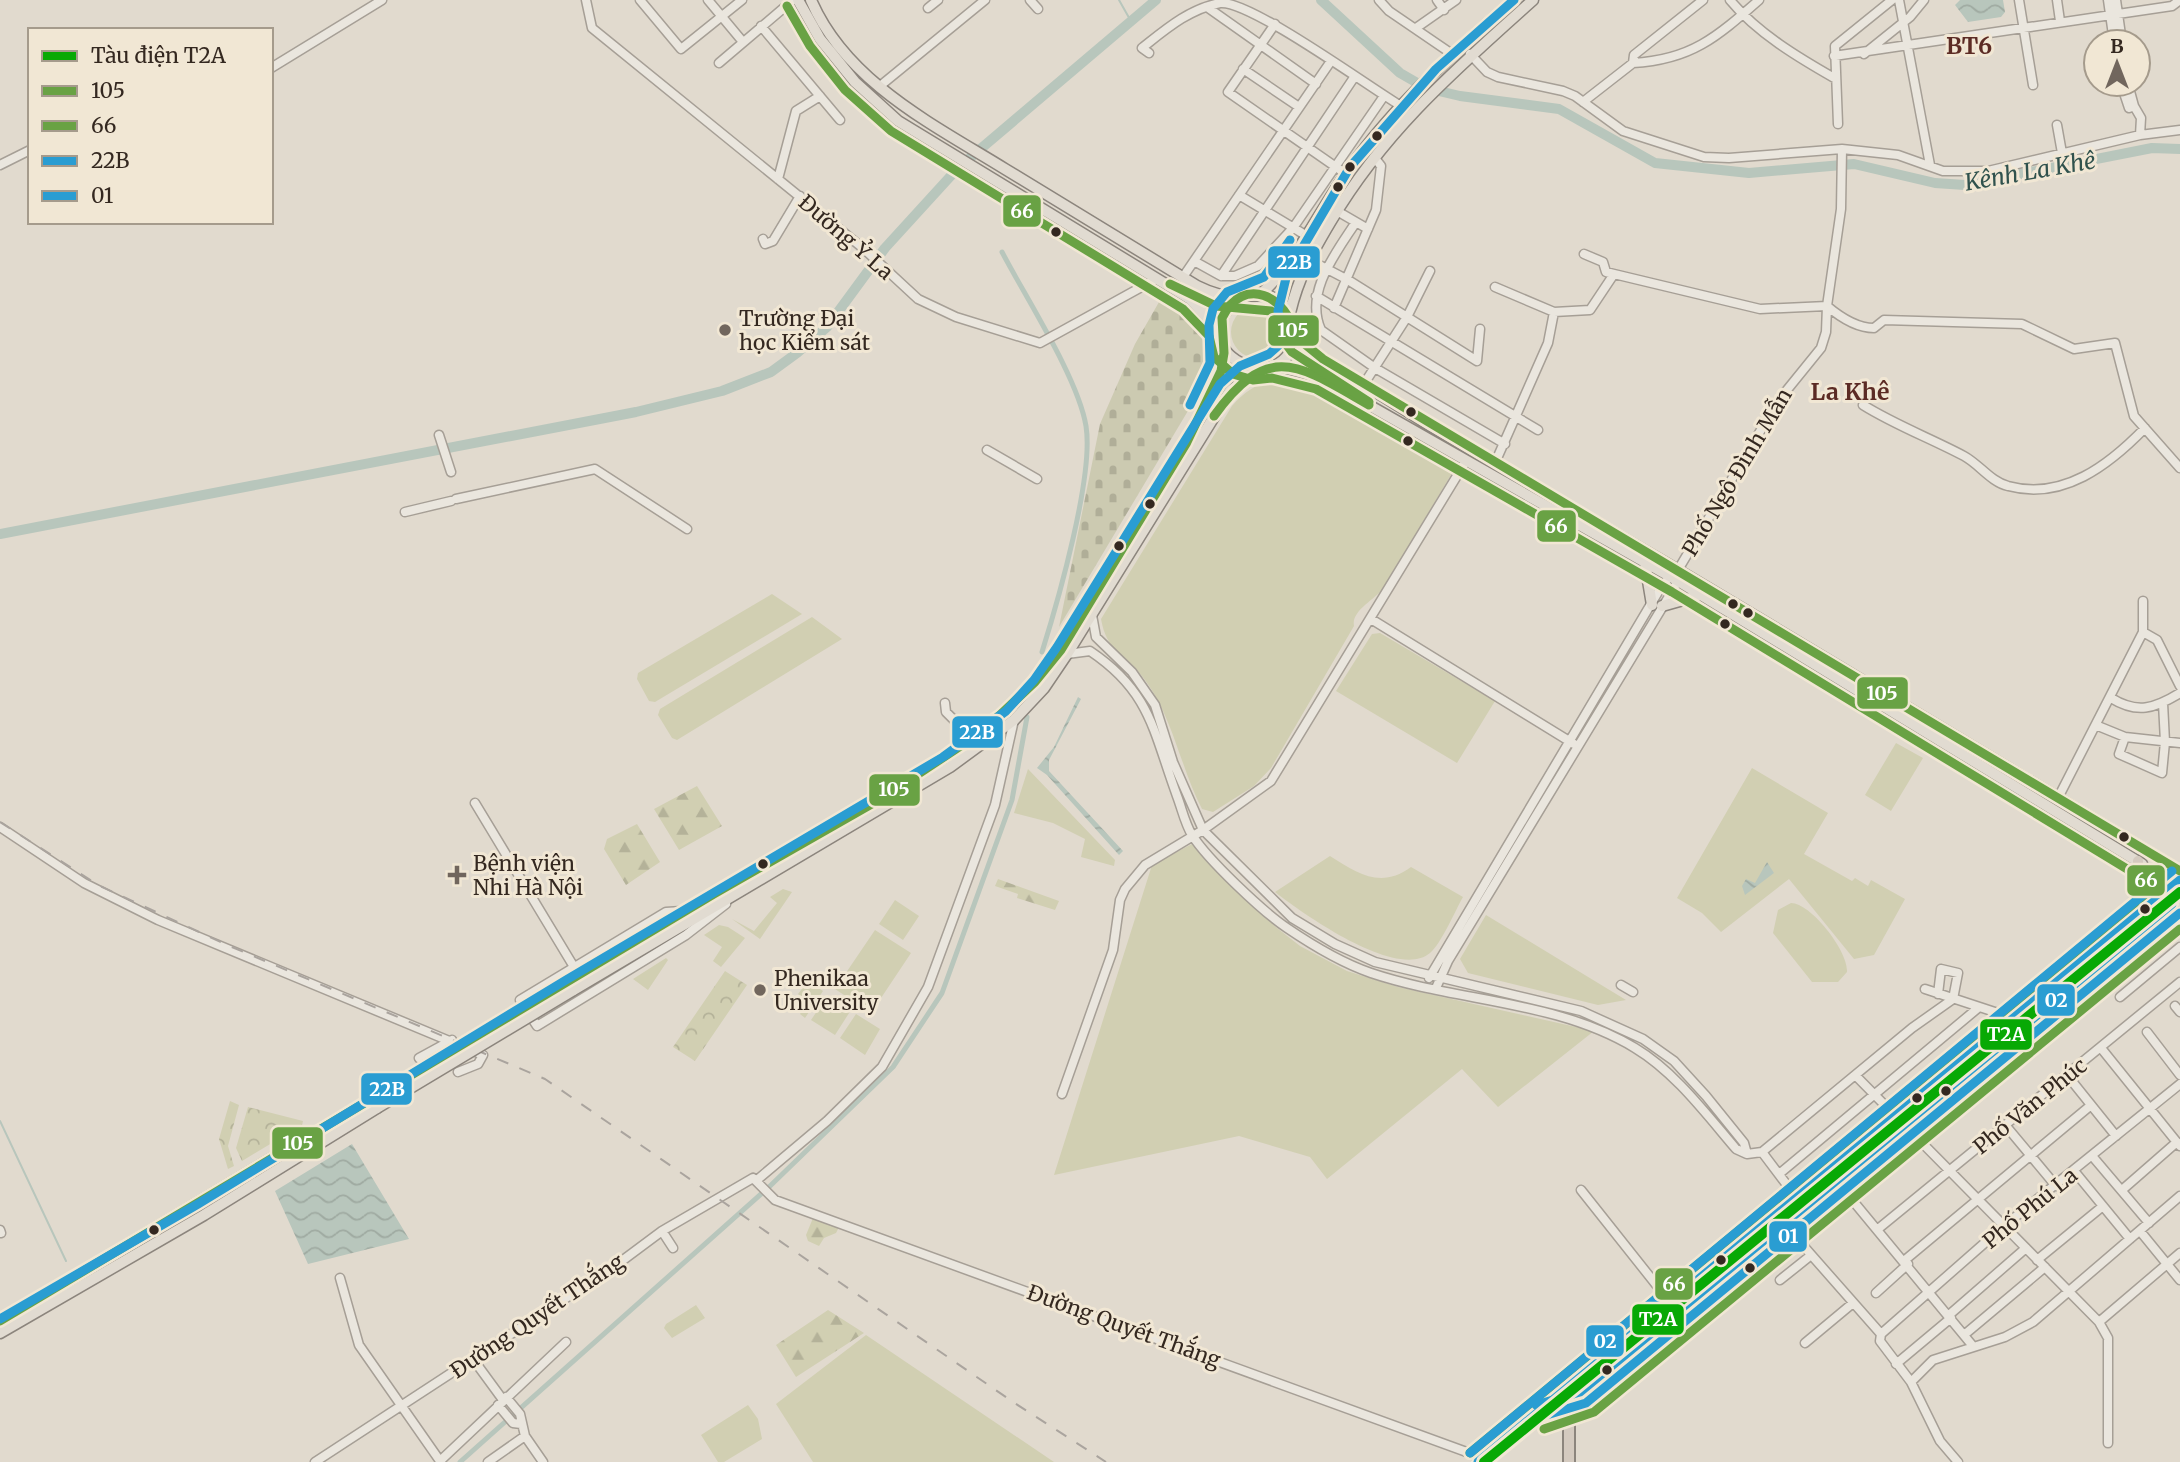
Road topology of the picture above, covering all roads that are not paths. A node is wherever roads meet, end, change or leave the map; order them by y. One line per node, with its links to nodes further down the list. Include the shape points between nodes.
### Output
1 (382, 0): 52 (street)
2 (586, 0): 82 (street, Đường Ỷ La, via 592,28)
3 (640, 0): 32 (street, via 681,49)
4 (708, 0): 32 (street)
5 (742, 0): 32 (street)
6 (796, 0): 36 (street); 93 (main road, via 855,82 898,121)
7 (938, 0): 28 (street)
8 (985, 0): 58 (street)
9 (1030, 0): 29 (street)
10 (1379, 0): 40 (street)
11 (1437, 0): 30 (street)
12 (1456, 0): 30 (street)
13 (1514, 0): 45 (main road)
14 (1533, 0): 46 (main road)
15 (1703, 0): 51 (street, via 1634,55)
16 (1730, 0): 31 (street)
17 (1759, 0): 31 (street)
18 (1892, 0): 48 (street, via 1835,46)
19 (1899, 0): 33 (street)
20 (1924, 0): 33 (street)
21 (2019, 0): 37 (street)
22 (2057, 0): 34 (street)
23 (2108, 0): 26 (street)
24 (2180, 0): 26 (street, via 2172,6)
25 (814, 2): 58 (main road, via 831,36)
26 (2116, 6): 34 (street); 38 (street); 39 (street)
27 (1207, 7): 35 (street, via 1223,2); 42 (street); 44 (street, via 1187,14 1142,48)
28 (928, 8)
29 (1038, 9)
30 (1444, 10): 40 (street)
31 (1742, 15): 51 (street, via 1682,56); 55 (street)
32 (722, 16): 41 (street)
33 (1905, 20): 43 (street); 47 (street)
34 (2060, 21): 37 (street)
35 (1275, 23): 42 (street); 49 (street)
36 (761, 26): 41 (street); 59 (street)
37 (2023, 26): 43 (street); 57 (street)
38 (2115, 28)
39 (2120, 28)
40 (1416, 29): 45 (street)
41 (743, 42): 50 (street)
42 (1258, 44): 53 (street); 56 (street)
43 (1909, 47): 47 (street); 80 (street)
44 (1149, 53)
45 (1452, 54): 64 (main road)
46 (1470, 54): 63 (street, via 1498,77 1563,91); 77 (main road)
47 (1863, 54): 48 (street)
48 (1834, 56): 55 (street)
49 (1331, 61): 54 (street); 56 (street)
50 (719, 63)
51 (1633, 63): 63 (street)
52 (273, 67)
53 (1243, 69): 66 (street); 71 (street, via 1228,92)
54 (1355, 76): 60 (street); 73 (street)
55 (1836, 79): 68 (street)
56 (1315, 84): 66 (street)
57 (2033, 85)
58 (880, 86): 92 (main road, via 906,108)
59 (820, 96): 67 (street); 82 (street, via 796,111)
60 (1384, 96): 64 (street); 79 (street)
61 (2125, 98): 65 (street, via 2127,107)
62 (2132, 98): 65 (street)
63 (1583, 102): 75 (street, via 1623,131 1704,157)
64 (1401, 106): 81 (main road)
65 (2134, 106): 72 (street, via 2141,118)
66 (1299, 107): 71 (street)
67 (840, 120)
68 (1839, 124)
69 (2057, 125): 76 (street)
70 (2180, 130): 72 (street)
71 (1282, 131): 73 (street); 83 (street)
72 (2140, 135): 76 (street)
73 (1308, 148): 79 (street); 85 (street)
74 (28, 151): 78 (street)
75 (1842, 152): 80 (street, via 1898,155); 108 (street, Phố Ngô Đình Mẫn, via 1840,209)
76 (2062, 153): 80 (street, via 1988,171 1943,171)
77 (1374, 157): 86 (main road); 89 (street, via 1381,166 1376,210)
78 (0, 164)
79 (1334, 165): 81 (street); 88 (street)
80 (1930, 165)
81 (1346, 174): 90 (main road)
82 (778, 179): 84 (street, Đường Ỷ La)
83 (1239, 195): 85 (street); 96 (street)
84 (800, 196): 91 (street, via 773,241 770,244); 102 (street, Đường Ỷ La, via 918,299 956,317 1040,343)
85 (1265, 211): 88 (street); 100 (street)
86 (1337, 211): 87 (street); 95 (main road)
87 (1356, 222): 89 (street); 97 (street)
88 (1293, 228): 90 (street); 100 (street, via 1258,267)
89 (1368, 229): 103 (street)
90 (1307, 236): 105 (main road, via 1284,272)
91 (763, 239)
92 (1121, 242): 93 (main road); 101 (main road)
93 (1115, 253): 102 (main road)
94 (1584, 254): 99 (street, via 1603,262 1606,272)
95 (1308, 259): 97 (street); 111 (main road)
96 (1195, 261): 100 (street); 101 (street)
97 (1327, 268): 103 (street); 106 (street)
98 (1430, 271): 112 (street)
99 (1614, 274): 108 (street, via 1760,309); 110 (street, via 1590,310)
100 (1221, 276)
101 (1183, 277): 107 (main road, via 1209,292)
102 (1156, 279): 114 (main road, via 1190,299)
103 (1348, 280): 109 (street); 112 (street)
104 (1495, 287): 110 (street)
105 (1261, 294): 107 (main road); 111 (main road, via 1281,302)
106 (1316, 296): 109 (street); 120 (street, via 1321,330)
107 (1240, 298): 114 (main road, via 1227,309)
108 (1827, 306): 124 (street, via 1841,318 1869,328 1884,320 2022,324 2074,349 2115,343 2134,416); 138 (street, Phố Ngô Đình Mẫn, via 1821,348 1778,401)
109 (1334, 308): 116 (street)
110 (1554, 312): 123 (street, via 1548,343)
111 (1290, 313): 115 (main road)
112 (1407, 317): 113 (street, via 1477,361); 116 (street)
113 (1480, 328)
114 (1220, 331): 117 (main road)
115 (1294, 336): 118 (main road, via 1288,353); 121 (main road)
116 (1392, 344): 120 (street); 123 (street)
117 (1224, 350): 119 (main road, via 1240,364); 129 (main road, via 1216,383)
118 (1273, 365): 119 (main road); 130 (main road, via 1321,378)
119 (1261, 368): 129 (main road, via 1230,391)
120 (1374, 368): 121 (street); 127 (street)
121 (1364, 384): 131 (main road)
122 (1863, 405): 124 (street, via 1965,456 2006,486 2036,489 2064,487 2113,458)
123 (1517, 418): 125 (street); 127 (street)
124 (2145, 428): 132 (street)
125 (1538, 430)
126 (439, 435): 133 (street)
127 (1505, 443): 131 (street)
128 (987, 450): 134 (street)
129 (1182, 458): 143 (main road); 165 (main road, via 1037,679 944,757)
130 (1466, 461): 137 (main road); 144 (street)
131 (1495, 463): 138 (main road)
132 (2180, 468)
133 (451, 472)
134 (1037, 479)
135 (405, 512): 136 (street, via 595,469)
136 (687, 529)
137 (1645, 563): 139 (main road); 142 (main road)
138 (1678, 570): 139 (street); 160 (main road)
139 (1673, 579): 140 (main road); 142 (street)
140 (1701, 595): 142 (main road); 166 (main road)
141 (2143, 601): 145 (street)
142 (1657, 606): 156 (street); 159 (street)
143 (1092, 615): 146 (main road); 163 (street, via 1096,637 1132,672 1155,705 1173,762)
144 (1371, 620): 156 (street); 163 (street, via 1271,781)
145 (2143, 632): 147 (street, via 2157,640); 149 (street)
146 (1067, 654): 152 (main road); 164 (street, via 1090,651 1114,667 1136,691 1152,721)
147 (2180, 686)
148 (2180, 693): 151 (street)
149 (2111, 698): 151 (street, via 2129,709); 153 (street)
150 (945, 703): 154 (street, via 946,712)
151 (2163, 703): 157 (street)
152 (1014, 720): 165 (main road, via 950,767); 215 (street, Đường Quyết Thắng, via 995,805 928,987 882,1067)
153 (2098, 726): 155 (street); 160 (street)
154 (961, 727)
155 (2125, 737): 157 (street); 157 (street, via 2119,754 2162,773)
156 (1570, 741): 159 (street); 175 (street)
157 (2165, 742): 158 (street)
158 (2180, 743)
159 (1578, 747): 176 (street)
160 (2058, 798): 167 (main road)
161 (475, 803): 174 (street)
162 (0, 827): 191 (street, via 84,883 166,923)
163 (1203, 830): 164 (street); 175 (street, via 1292,918 1375,962)
164 (1193, 836): 179 (street, via 1285,927 1371,973); 199 (street, via 1145,865 1125,888 1113,950)
165 (811, 842): 168 (main road); 171 (main road)
166 (2138, 861): 169 (main road); 170 (highway, via 2138,867 2160,880)
167 (2178, 870): 169 (main road)
168 (753, 883): 188 (street, via 686,935); 251 (main road, bridge)
169 (2176, 883): 170 (highway)
170 (2158, 898): 189 (highway)
171 (686, 911): 174 (street, via 666,912); 248 (main road, bridge, via 244,1170)
172 (2180, 913): 205 (highway)
173 (2180, 947): 185 (street)
174 (574, 967): 180 (street)
175 (1430, 975): 176 (street); 179 (street)
176 (1440, 977): 181 (street); 209 (street, via 1581,1011 1621,1028 1674,1061 1734,1129)
177 (2180, 982): 192 (street, Phố Văn Phúc)
178 (1621, 985): 183 (street)
179 (1427, 986): 181 (street)
180 (538, 988): 188 (street); 188 (street, via 520,1000 537,1026)
181 (1436, 988): 209 (street, via 1578,1022 1637,1049 1676,1082 1736,1149)
182 (1925, 989): 184 (street)
183 (1633, 992)
184 (1938, 994): 186 (street); 186 (street, via 1941,969 1958,973)
185 (2120, 997)
186 (1953, 999): 187 (street); 197 (street)
187 (1978, 1008): 189 (street); 200 (street)
188 (556, 1014)
189 (2013, 1018): 203 (highway)
190 (2147, 1032): 196 (street)
191 (452, 1040): 193 (street); 194 (street, via 483,1055 478,1064)
192 (2101, 1048): 195 (street, Phố Văn Phúc); 202 (street)
193 (419, 1058)
194 (458, 1072)
195 (2067, 1075): 201 (street); 204 (street, Phố Văn Phúc)
196 (2180, 1075)
197 (1856, 1076): 200 (street); 208 (street)
198 (2180, 1084): 202 (street, Phố Phú La)
199 (1062, 1094)
200 (1876, 1096): 203 (street); 214 (street)
201 (2090, 1106): 206 (street); 210 (street)
202 (2151, 1107): 206 (street, Phố Phú La); 207 (street)
203 (1894, 1116): 205 (street); 221 (highway)
204 (2006, 1126): 210 (street); 212 (street, Phố Văn Phúc)
205 (1912, 1134): 212 (street); 218 (highway)
206 (2116, 1136): 211 (street, Phố Phú La)
207 (2179, 1144): 219 (street)
208 (1762, 1152): 209 (street); 214 (street)
209 (1747, 1154)
210 (2029, 1157): 216 (street); 222 (street)
211 (2093, 1157): 213 (street, Phố Phú La); 219 (street)
212 (1950, 1170): 222 (street); 226 (street, Phố Văn Phúc)
213 (2074, 1172): 216 (street, Phố Phú La); 223 (street)
214 (1779, 1174): 221 (street)
215 (758, 1182): 227 (street, Đường Quyết Thắng, via 745,1181); 270 (street, Đường Quyết Thắng, via 775,1200)
216 (2056, 1186): 225 (street, Phố Phú La)
217 (1581, 1190): 245 (street)
218 (1844, 1190): 226 (street); 229 (highway)
219 (2122, 1190): 224 (street)
220 (2180, 1196): 224 (street)
221 (1796, 1197): 245 (highway)
222 (1977, 1198): 225 (street); 236 (street)
223 (2103, 1206): 230 (street); 235 (street)
224 (2149, 1223): 228 (street)
225 (2004, 1226): 232 (street); 243 (street, Phố Phú La)
226 (1878, 1229): 236 (street)
227 (662, 1231): 231 (street); 257 (street, Đường Quyết Thắng)
228 (2140, 1231): 230 (street); 237 (street)
229 (1792, 1233): 234 (street); 249 (highway)
230 (2130, 1239): 242 (street)
231 (673, 1248)
232 (2026, 1248): 235 (street); 247 (street)
233 (2180, 1253): 237 (street)
234 (1810, 1256): 240 (street); 246 (street)
235 (2038, 1260): 238 (street)
236 (1906, 1262): 243 (street); 244 (street)
237 (2167, 1265): 241 (street); 250 (street)
238 (2045, 1267): 242 (street); 253 (street)
239 (340, 1278): 263 (street, via 359,1345)
240 (1780, 1280)
241 (2180, 1280)
242 (2068, 1290): 250 (street); 256 (street, via 2033,1322)
243 (1930, 1291): 247 (street); 252 (street, Phố Phú La)
244 (1876, 1293)
245 (1670, 1301): 249 (street); 260 (highway)
246 (1853, 1303): 252 (street); 255 (street)
247 (1950, 1317): 253 (street); 258 (street)
248 (0, 1321)
249 (1685, 1321): 262 (highway)
250 (2099, 1322): 269 (street, via 2108,1338)
251 (0, 1333)
252 (1881, 1334): 258 (street, via 1880,1341)
253 (1964, 1335): 256 (street)
254 (566, 1342): 261 (street)
255 (1805, 1343)
256 (1972, 1345): 259 (street, via 1933,1360)
257 (473, 1359): 261 (street); 263 (street, Đường Quyết Thắng)
258 (1896, 1364): 259 (street)
259 (1911, 1382): 275 (street, via 1940,1441)
260 (1569, 1387): 264 (highway); 265 (highway)
261 (503, 1402): 263 (street, via 440,1461); 266 (street); 266 (street, via 520,1414)
262 (1586, 1403): 264 (highway); 268 (highway, via 1574,1422)
263 (401, 1405): 271 (street, Đường Quyết Thắng)
264 (1569, 1408): 265 (highway); 268 (highway)
265 (1533, 1419): 268 (highway, via 1556,1419); 270 (highway, via 1503,1449)
266 (517, 1423): 267 (street)
267 (525, 1436): 272 (street); 273 (street)
268 (1570, 1442): 274 (highway)
269 (2108, 1443)
270 (1480, 1460)
271 (315, 1462)
272 (488, 1462)
273 (543, 1462)
274 (1569, 1462)
275 (1958, 1462)

